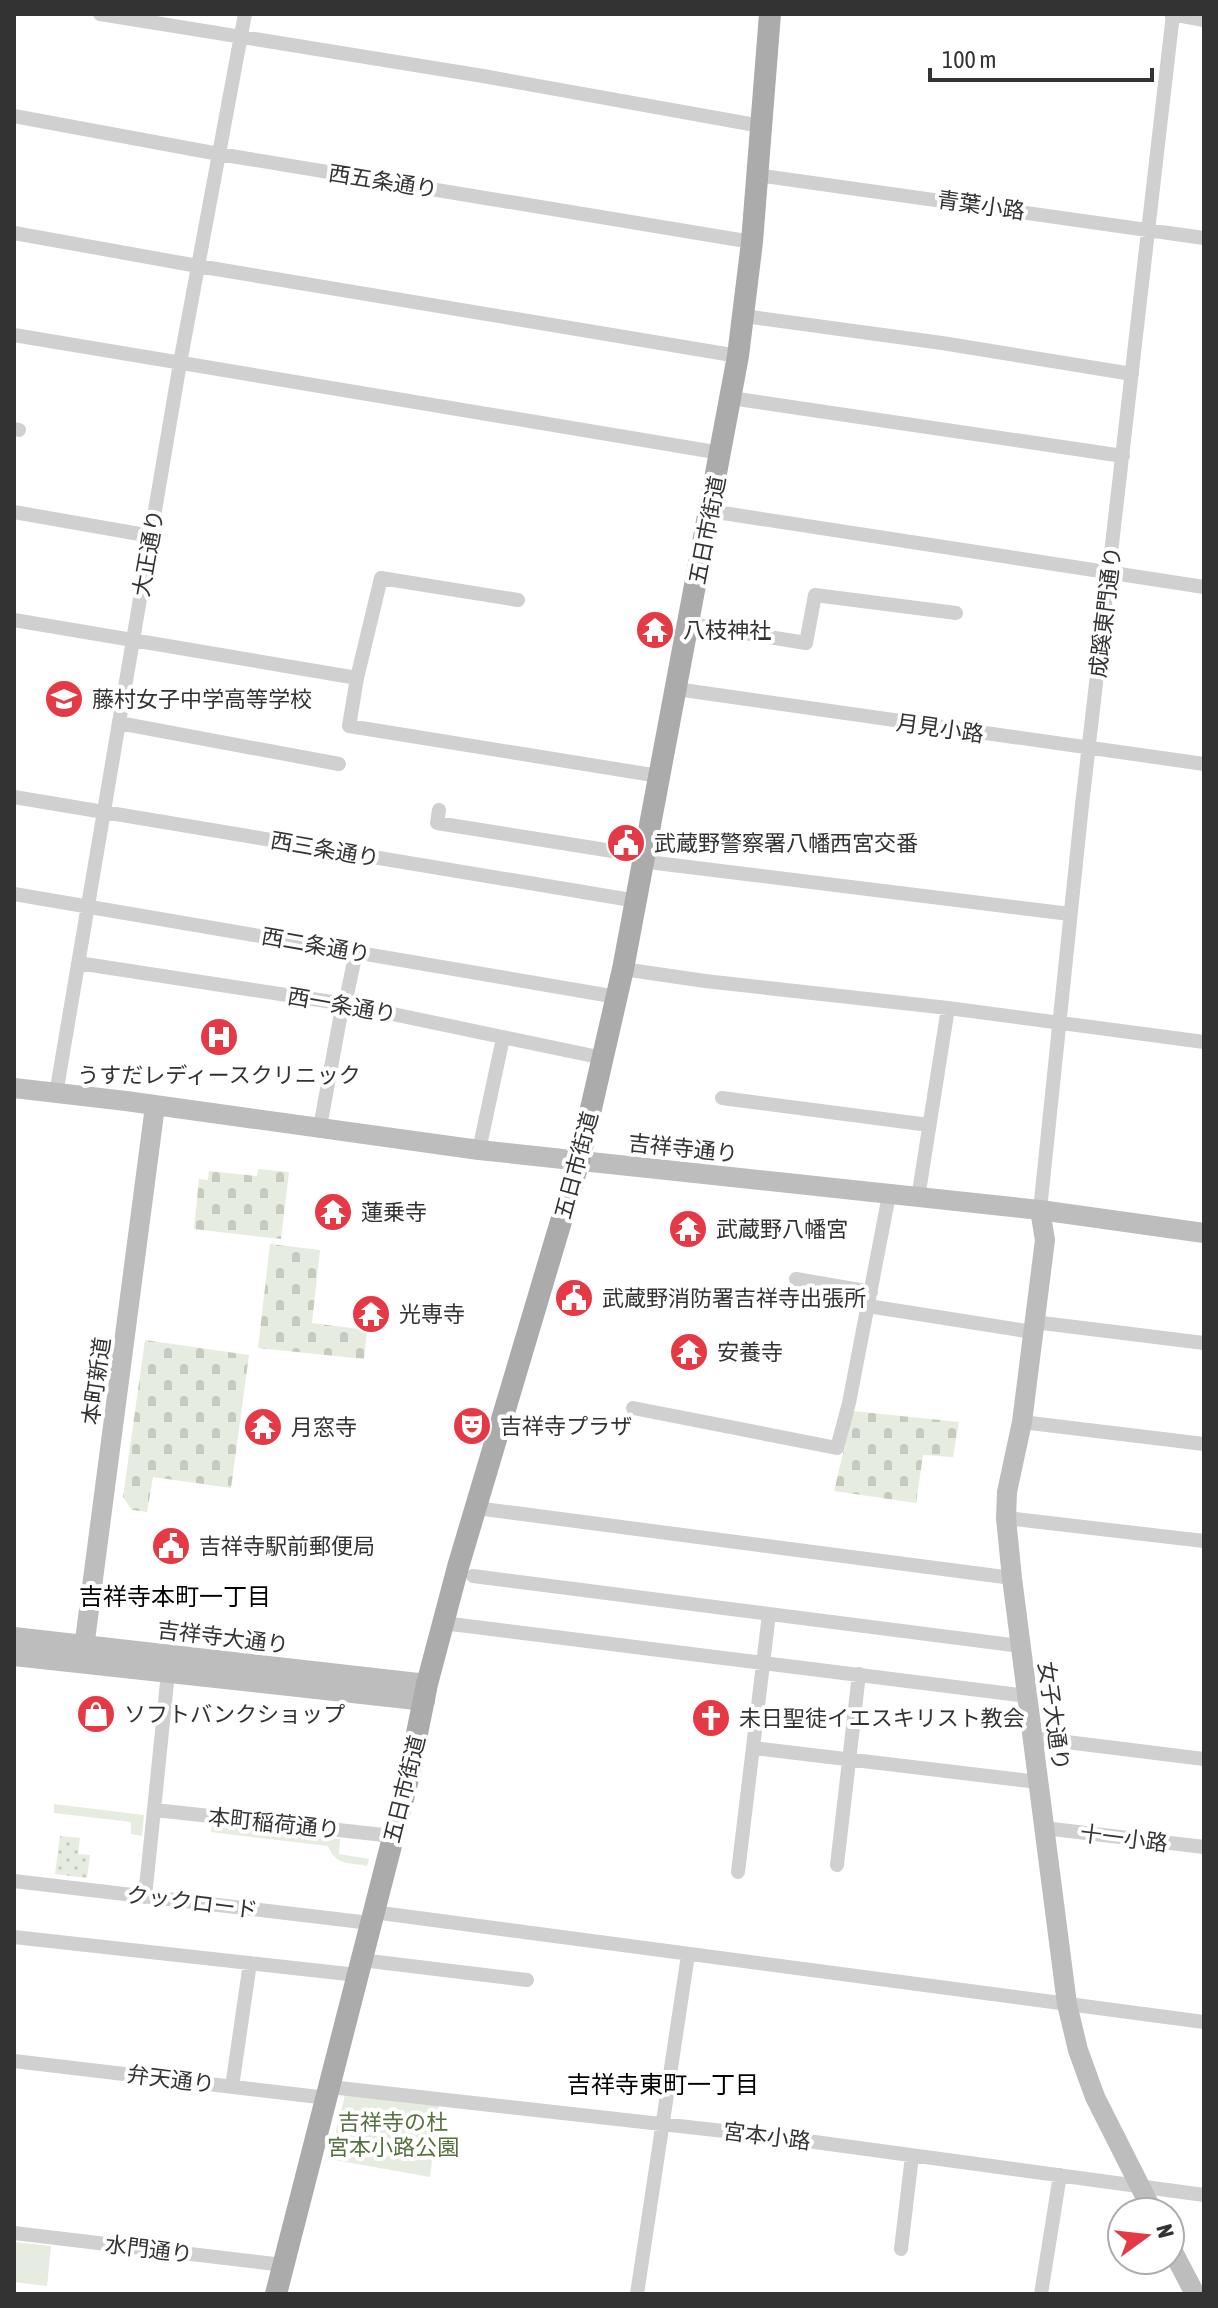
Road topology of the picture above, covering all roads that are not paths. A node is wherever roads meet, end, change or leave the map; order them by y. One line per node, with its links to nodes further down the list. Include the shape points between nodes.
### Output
1 (100, 14): 6 (street)
2 (245, 14): 6 (street, 大正通り)
3 (770, 14): 8 (main road, 五日市街道)
4 (1172, 14): 5 (street); 11 (street, 成蹊東門通り)
5 (1204, 20)
6 (241, 37): 8 (street); 9 (street, 大正通り)
7 (14, 116): 9 (street, 西五条通り)
8 (761, 126): 10 (main road, 五日市街道)
9 (219, 154): 14 (street, 西五条通り); 15 (street, 大正通り)
10 (757, 175): 11 (street, 青葉小路); 14 (main road, 五日市街道)
11 (1148, 229): 13 (street, 青葉小路); 20 (street, 成蹊東門通り)
12 (14, 233): 15 (street)
13 (1204, 238)
14 (752, 242): 16 (main road, 五日市街道)
15 (198, 266): 18 (street); 19 (street, 大正通り)
16 (744, 316): 18 (main road, 五日市街道); 20 (street)
17 (14, 335): 19 (street)
18 (738, 356): 21 (main road, 五日市街道)
19 (180, 363): 22 (street); 26 (street, 大正通り)
20 (1132, 374): 23 (street, 成蹊東門通り)
21 (731, 398): 22 (main road, 五日市街道); 23 (street)
22 (721, 453): 24 (main road, 五日市街道)
23 (1123, 456): 27 (street, 成蹊東門通り)
24 (710, 511): 27 (street); 32 (main road, 五日市街道)
25 (14, 512): 26 (street)
26 (151, 536): 33 (street, 大正通り)
27 (1109, 573): 28 (street); 37 (street, 成蹊東門通り)
28 (1204, 587)
29 (518, 600): 34 (street, via 381,578)
30 (956, 613): 32 (street, via 815,595 806,643)
31 (14, 620): 33 (street)
32 (689, 624): 35 (main road, 五日市街道)
33 (133, 640): 34 (street); 36 (street, 大正通り)
34 (357, 678): 40 (street, via 349,726)
35 (676, 689): 37 (street, 月見小路); 40 (main road, 五日市街道)
36 (119, 723): 38 (street); 43 (street, 大正通り)
37 (1089, 749): 39 (street, 月見小路); 48 (street, 成蹊東門通り)
38 (339, 764)
39 (1204, 764)
40 (659, 776): 44 (main road, 五日市街道)
41 (14, 797): 43 (street, 西三条通り)
42 (439, 810): 44 (street, via 437,823)
43 (104, 812): 46 (street, 西三条通り); 47 (street, 大正通り)
44 (645, 859): 46 (main road, 五日市街道); 48 (street)
45 (14, 894): 47 (street, 西二条通り)
46 (637, 901): 51 (main road, 五日市街道)
47 (88, 906): 49 (street, 西二条通り); 50 (street, 大正通り)
48 (1070, 914): 55 (street, 成蹊東門通り)
49 (356, 952): 52 (street, 西二条通り); 53 (street)
50 (78, 963): 53 (street, 西一条通り); 60 (street, 大正通り)
51 (623, 969): 52 (main road, 五日市街道); 54 (street)
52 (617, 997): 58 (main road, 五日市街道)
53 (345, 1004): 56 (street, 西一条通り); 64 (street)
54 (948, 1008): 55 (street); 63 (street)
55 (1059, 1022): 57 (street); 69 (street, 成蹊東門通り)
56 (503, 1038): 58 (street, 西一条通り); 65 (street)
57 (1204, 1042)
58 (603, 1058): 66 (main road, 五日市街道)
59 (14, 1088): 60 (main road, 吉祥寺通り)
60 (56, 1094): 62 (main road, 吉祥寺通り)
61 (722, 1098): 63 (street)
62 (155, 1106): 64 (main road, 吉祥寺通り); 87 (main road, 本町新道)
63 (929, 1125): 68 (street)
64 (320, 1127): 65 (main road, 吉祥寺通り)
65 (479, 1150): 66 (main road, 吉祥寺通り)
66 (579, 1161): 67 (main road, 吉祥寺通り); 78 (main road, 五日市街道)
67 (889, 1195): 68 (main road, 吉祥寺通り); 72 (street)
68 (918, 1198): 69 (main road, 吉祥寺通り)
69 (1040, 1210): 70 (main road, 吉祥寺通り); 73 (main road, 女子大通り, via 1045,1240)
70 (1204, 1233)
71 (796, 1279): 72 (street)
72 (869, 1299): 73 (street); 75 (street, via 837,1448)
73 (1033, 1327): 74 (street); 76 (main road, 女子大通り)
74 (1204, 1343)
75 (633, 1408)
76 (1022, 1422): 77 (street); 79 (main road, 女子大通り)
77 (1204, 1444)
78 (476, 1508): 82 (street); 84 (main road, 五日市街道)
79 (1006, 1518): 80 (street); 82 (main road, 女子大通り)
80 (1204, 1541)
81 (473, 1576): 83 (street)
82 (1012, 1578): 86 (main road, 女子大通り)
83 (769, 1614): 86 (street); 89 (street)
84 (443, 1623): 89 (street); 92 (main road, 五日市街道)
85 (14, 1637): 87 (main road, 吉祥寺大通り)
86 (1020, 1646): 93 (main road, 女子大通り)
87 (83, 1653): 88 (main road, 吉祥寺大通り); 90 (main road, 吉祥寺大通り); 92 (main road, 吉祥寺大通り)
88 (14, 1656)
89 (764, 1665): 91 (street); 95 (street)
90 (168, 1673): 92 (main road, 吉祥寺大通り); 99 (street)
91 (859, 1674): 93 (street); 96 (street)
92 (426, 1693): 101 (main road, 五日市街道)
93 (1027, 1696): 94 (main road, 女子大通り)
94 (1034, 1738): 97 (street); 98 (main road, 女子大通り)
95 (753, 1748): 96 (street); 104 (street)
96 (849, 1758): 98 (street); 103 (street)
97 (1204, 1759)
98 (1038, 1782): 100 (main road, 女子大通り)
99 (155, 1810): 101 (street, 本町稲荷通り); 106 (street)
100 (1044, 1828): 102 (street, 十一小路); 113 (main road, 女子大通り)
101 (393, 1836): 107 (main road, 五日市街道)
102 (1204, 1847)
103 (837, 1865)
104 (738, 1872)
105 (14, 1881): 106 (street, クックロード)
106 (145, 1897): 107 (street, クックロード)
107 (372, 1917): 109 (street, クックロード); 111 (main road, 五日市街道)
108 (14, 1937): 110 (street)
109 (688, 1955): 113 (street, クックロード); 118 (street)
110 (250, 1963): 111 (street); 116 (street)
111 (359, 1968): 112 (street); 117 (main road, 五日市街道)
112 (527, 1980)
113 (1067, 2004): 114 (street, クックロード); 121 (main road, 女子大通り, via 1095,2097)
114 (1204, 2022)
115 (14, 2061): 116 (street, 弁天通り)
116 (232, 2087): 117 (street, 弁天通り)
117 (328, 2092): 118 (street, 宮本小路); 126 (main road, 五日市街道)
118 (663, 2124): 119 (street, 宮本小路); 129 (street)
119 (912, 2156): 120 (street, 宮本小路); 125 (street)
120 (1060, 2175): 121 (street, 宮本小路); 130 (street)
121 (1140, 2187): 122 (street, 宮本小路); 123 (main road, 女子大通り)
122 (1204, 2195)
123 (1145, 2196)
124 (14, 2233): 126 (street, 水門通り)
125 (901, 2249)
126 (283, 2265): 128 (main road, 五日市街道)
127 (1186, 2276): 131 (main road)
128 (276, 2294)
129 (637, 2294)
130 (1041, 2294)
131 (1195, 2294)

